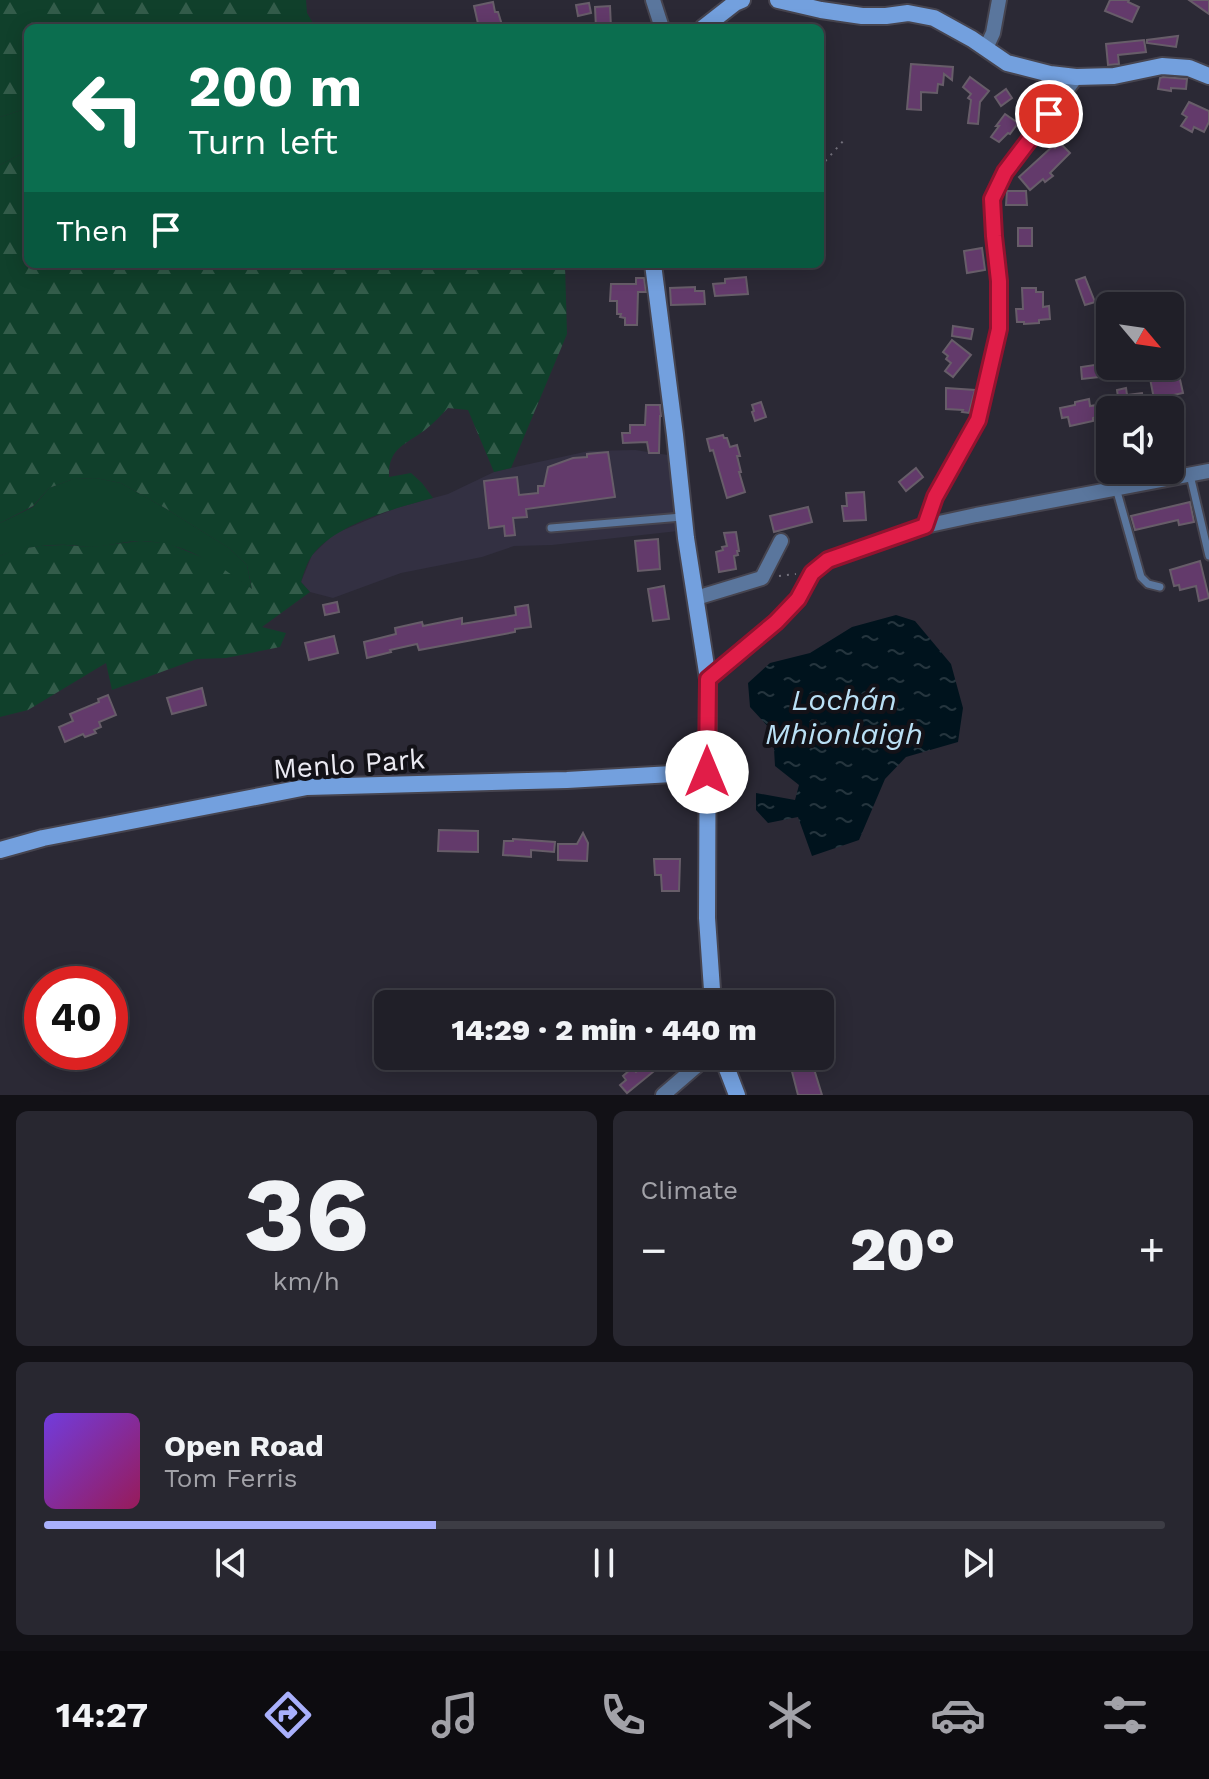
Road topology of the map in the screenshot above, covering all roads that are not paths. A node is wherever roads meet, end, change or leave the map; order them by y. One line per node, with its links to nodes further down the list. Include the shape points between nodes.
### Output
1 (653, 0): 5 (street)
2 (742, 0): 6 (street)
3 (778, 0): 7 (street, via 862,16 908,13 934,18)
4 (999, 0): 7 (street)
5 (661, 24)
6 (708, 24)
7 (986, 48): 9 (street, via 1007,63)
8 (1209, 76): 9 (street, via 1162,66)
9 (1076, 77): 15 (street, via 1005,172 992,199 999,329 978,420 935,497)
10 (653, 268): 14 (street)
11 (1209, 471): 12 (street)
12 (1190, 475): 13 (street); 18 (lane)
13 (1116, 488): 15 (street); 19 (lane, via 1141,577)
14 (684, 517): 16 (lane); 20 (street)
15 (925, 526): 21 (street, via 828,560 776,622)
16 (551, 528)
17 (781, 541): 20 (street, via 762,578)
18 (1209, 556)
19 (1160, 587)
20 (696, 598): 21 (street)
21 (708, 679): 22 (street)
22 (707, 772): 23 (street, Menlo Park, via 307,787); 24 (street)
23 (0, 850)
24 (712, 990)
25 (692, 1070): 27 (street)
26 (727, 1070): 28 (street)
27 (663, 1095)
28 (737, 1095)

